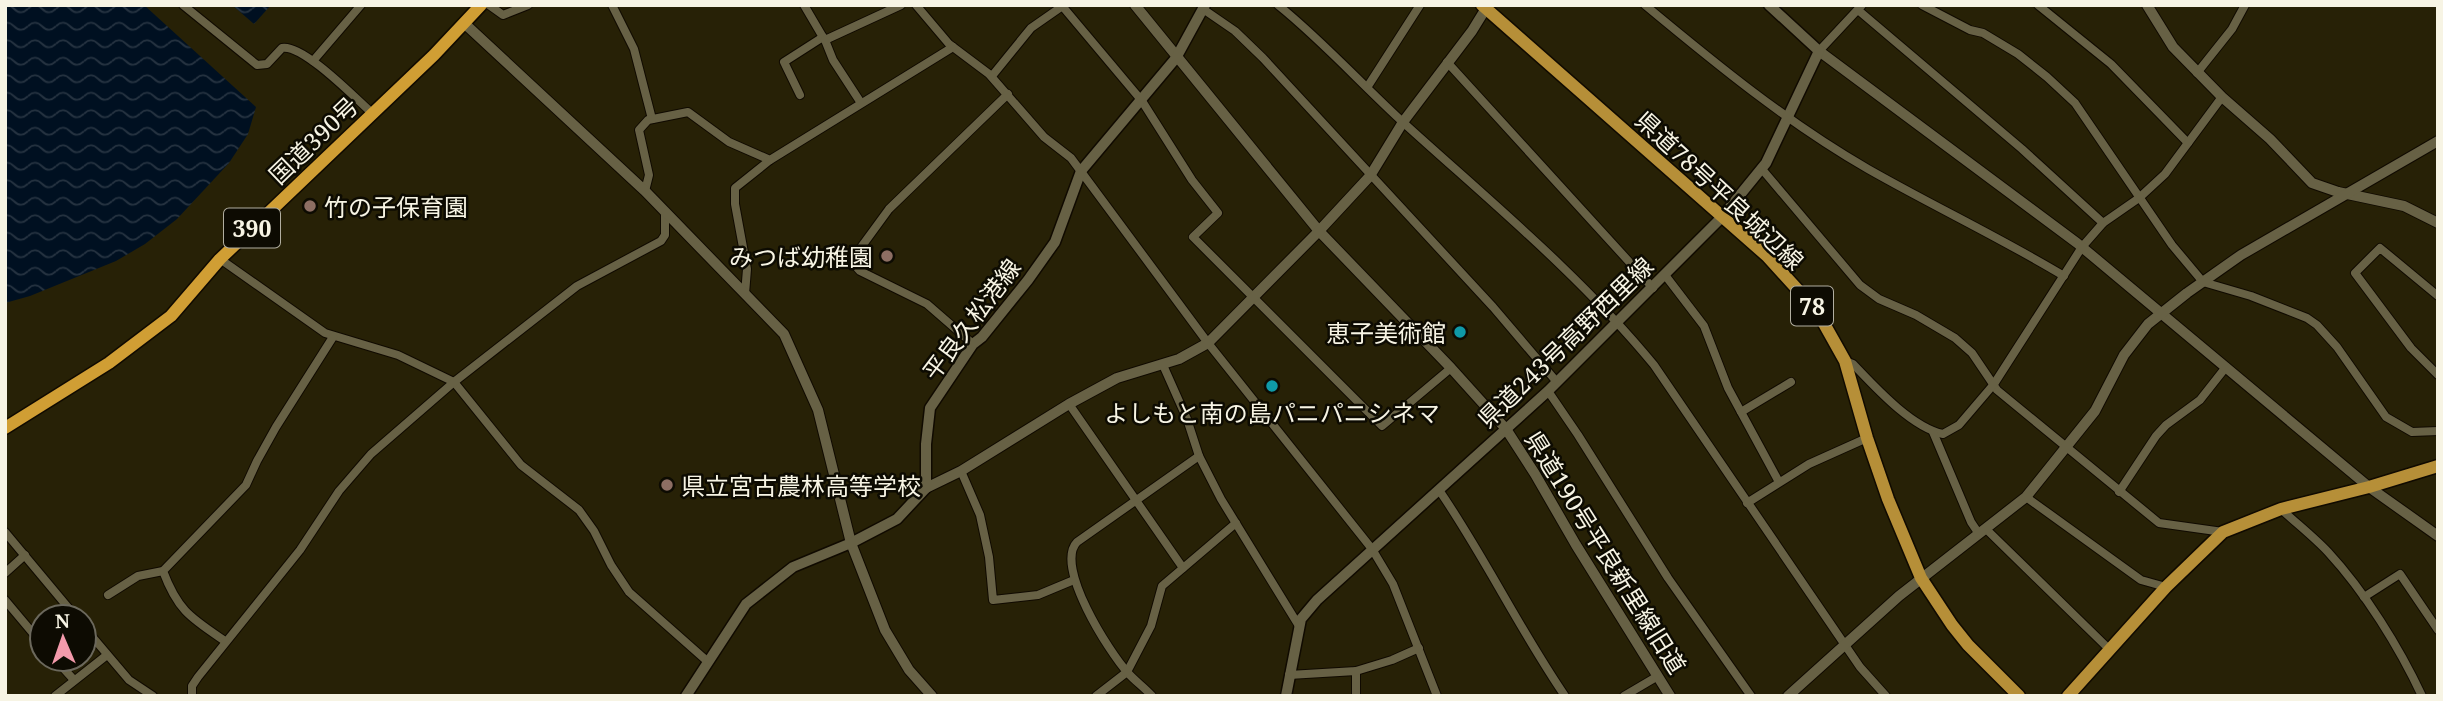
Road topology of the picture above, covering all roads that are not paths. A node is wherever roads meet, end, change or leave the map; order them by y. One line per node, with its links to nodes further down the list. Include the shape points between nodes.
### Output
1 (183, 5): 28 (street, via 257,65 267,64 286,47)
2 (361, 5): 28 (street)
3 (481, 5): 23 (highway, 国道390号 / 390)
4 (489, 5): 5 (street, via 503,15)
5 (528, 5)
6 (612, 5): 40 (street, via 634,49)
7 (804, 5): 24 (street)
8 (901, 5): 24 (street)
9 (916, 5): 25 (street)
10 (1135, 5): 27 (street, 県道190号平良新里線旧道)
11 (1278, 5): 32 (street)
12 (1420, 5): 32 (street)
13 (1645, 5): 39 (street)
14 (1769, 5): 26 (main road)
15 (1922, 5): 50 (street, via 1983,33 2047,76 2075,103)
16 (2038, 5): 43 (street, via 2112,64)
17 (2147, 5): 30 (street, via 2173,47)
18 (2245, 5): 30 (street)
19 (1063, 6): 31 (street, via 1031,27); 36 (street)
20 (1485, 6): 29 (street); 52 (main road, 県道78号平良城辺線 / 78)
21 (1204, 7): 27 (main road, 平良久松港線); 47 (street, via 1263,58)
22 (1860, 8): 26 (street); 53 (street)
23 (464, 23): 38 (highway, 国道390号 / 390); 48 (street)
24 (824, 39): 34 (street, via 783,62); 37 (street)
25 (953, 47): 31 (street); 37 (street)
26 (1819, 51): 39 (main road, 県道243号高野西里線); 56 (street)
27 (1176, 58): 36 (main road, 平良久松港線); 55 (street, 県道190号平良新里線旧道)
28 (313, 61): 38 (street)
29 (1447, 62): 41 (street); 61 (street)
30 (2197, 73): 35 (street)
31 (992, 76): 33 (street)
32 (1368, 86): 41 (street)
33 (1008, 94): 46 (street, via 1044,137); 69 (street, via 889,209 851,261 860,271 927,304)
34 (800, 95)
35 (2222, 97): 43 (street); 49 (street, via 2312,183)
36 (1142, 101): 46 (main road, 平良久松港線); 63 (street, via 1192,180 1219,213 1193,237)
37 (861, 103): 44 (street)
38 (372, 113): 57 (highway, 国道390号 / 390)
39 (1788, 118): 45 (main road, 県道243号高野西里線); 59 (street, via 1866,168)
40 (652, 119): 44 (street, via 688,112 729,142); 48 (street, via 639,130 649,175)
41 (1403, 122): 47 (street); 66 (street, via 1530,235)
42 (2438, 141): 49 (street)
43 (2188, 144): 50 (street)
44 (770, 160): 62 (street, via 735,188 747,269)
45 (1761, 168): 52 (main road, 県道243号高野西里線); 78 (street, via 1860,285 1955,338)
46 (1082, 171): 68 (street); 69 (main road, 平良久松港線, via 1055,242)
47 (1370, 176): 55 (street); 76 (street, via 1493,307)
48 (645, 191): 51 (street)
49 (2348, 194): 54 (street, via 2404,206); 60 (street, via 2262,242)
50 (2140, 198): 53 (street); 60 (street)
51 (665, 212): 62 (street); 75 (street, via 661,242 578,286)
52 (1722, 218): 58 (main road, 県道243号高野西里線); 70 (main road, 県道78号平良城辺線 / 78, via 1767,256 1817,311)
53 (2103, 223): 56 (street)
54 (2438, 223)
55 (1319, 231): 63 (street); 73 (street, 県道190号平良新里線旧道)
56 (2082, 247): 59 (street); 65 (street)
57 (220, 259): 67 (street); 82 (highway, 国道390号 / 390, via 172,316 109,363)
58 (1665, 275): 61 (main road, 県道243号高野西里線); 81 (street, via 1704,326)
59 (2064, 276): 78 (street)
60 (2203, 282): 65 (street); 84 (street, via 2307,318 2337,347 2386,417 2412,432)
61 (1653, 288): 66 (main road, 県道243号高野西里線)
62 (745, 294): 105 (street, via 784,334 818,410)
63 (1252, 296): 68 (street); 73 (street, via 1381,426)
64 (2438, 296): 74 (street, via 2380,248 2355,273 2411,348)
65 (2161, 314): 72 (street); 87 (street, via 2129,347 2095,411)
66 (1617, 324): 76 (main road, 県道243号高野西里線); 98 (street, via 1654,365)
67 (333, 337): 75 (street, via 398,355); 109 (street, via 246,485)
68 (1208, 342): 71 (street); 106 (street)
69 (973, 344): 93 (main road, 平良久松港線, via 930,408)
70 (1845, 360): 85 (street); 86 (main road, 県道78号平良城辺線 / 78)
71 (1163, 365): 80 (street, via 1117,378); 88 (street)
72 (2226, 367): 92 (street); 95 (street, via 2200,400 2156,436)
73 (1451, 368): 83 (street, 県道190号平良新里線旧道)
74 (2438, 375)
75 (454, 382): 121 (street, via 355,473 300,550); 127 (street, via 521,465 579,510 629,592)
76 (1556, 382): 79 (main road, 県道243号高野西里線)
77 (1791, 382): 81 (street)
78 (1994, 384): 85 (street, via 1959,425 1943,434); 87 (street)
79 (1548, 391): 83 (main road, 県道243号高野西里線); 148 (street, via 1668,578)
80 (1069, 404): 90 (street); 97 (street)
81 (1741, 412): 91 (street)
82 (5, 428)
83 (1506, 429): 94 (main road, 県道243号高野西里線); 132 (street, 県道190号平良新里線旧道)
84 (2437, 430)
85 (1933, 432): 101 (street, via 1971,522)
86 (1867, 438): 91 (street); 111 (main road, 県道78号平良城辺線 / 78)
87 (2065, 446): 95 (street); 96 (street)
88 (1199, 456): 97 (street); 100 (street)
89 (2438, 466): 92 (main road)
90 (961, 471): 93 (street); 112 (street, via 980,515 993,600 1038,595)
91 (1779, 482): 98 (street)
92 (2369, 487): 99 (main road); 104 (street)
93 (926, 488): 105 (main road, via 897,519)
94 (1439, 491): 106 (main road, 県道243号高野西里線); 145 (street)
95 (2119, 492): 102 (street, via 2159,523)
96 (2026, 497): 101 (street); 113 (street, via 2141,580)
97 (1135, 502): 108 (street); 112 (street, via 1073,547)
98 (1747, 503): 123 (street)
99 (2281, 509): 102 (main road); 115 (street, via 2326,550)
100 (1236, 523): 108 (street); 118 (street)
101 (1982, 531): 111 (street); 125 (street)
102 (2223, 532): 113 (main road)
103 (5, 533): 107 (street)
104 (2438, 536)
105 (851, 543): 127 (main road, via 793,567 746,604); 139 (street, via 885,630 909,670)
106 (1373, 549): 118 (main road, 県道243号高野西里線, via 1317,600); 124 (street)
107 (25, 555): 110 (street); 117 (street)
108 (1183, 568): 129 (street, via 1162,586 1152,626)
109 (163, 571): 114 (street, via 138,576); 121 (street, via 178,605)
110 (5, 573)
111 (1922, 578): 123 (street); 150 (main road, 県道78号平良城辺線 / 78, via 1968,645)
112 (1073, 580): 129 (street)
113 (2166, 587): 125 (main road)
114 (108, 595)
115 (2364, 597): 120 (street, via 2400,574); 152 (street)
116 (5, 600): 119 (street)
117 (64, 603)
118 (1299, 626): 131 (main road, 県道243号高野西里線)
119 (28, 627)
120 (2438, 630)
121 (225, 641): 137 (street, via 192,686)
122 (98, 643): 126 (street)
123 (1845, 645): 134 (street); 149 (street)
124 (1419, 648): 128 (street); 144 (street)
125 (2109, 649): 151 (main road)
126 (107, 654): 133 (street); 136 (street, via 129,680)
127 (707, 661): 138 (main road)
128 (1356, 671): 131 (street); 143 (street)
129 (1127, 672): 140 (street); 141 (street)
130 (68, 673): 133 (street)
131 (1289, 675): 142 (main road, 県道243号高野西里線)
132 (1658, 676): 146 (street); 147 (street, 県道190号平良新里線旧道)
133 (74, 680): 135 (street)
134 (1792, 694)
135 (55, 696)
136 (153, 696)
137 (192, 696)
138 (686, 696)
139 (932, 696)
140 (1096, 696)
141 (1152, 696)
142 (1286, 696)
143 (1356, 696)
144 (1437, 696)
145 (1565, 696)
146 (1624, 696)
147 (1670, 696)
148 (1751, 696)
149 (1886, 696)
150 (2019, 696)
151 (2068, 696)
152 (2422, 696)

